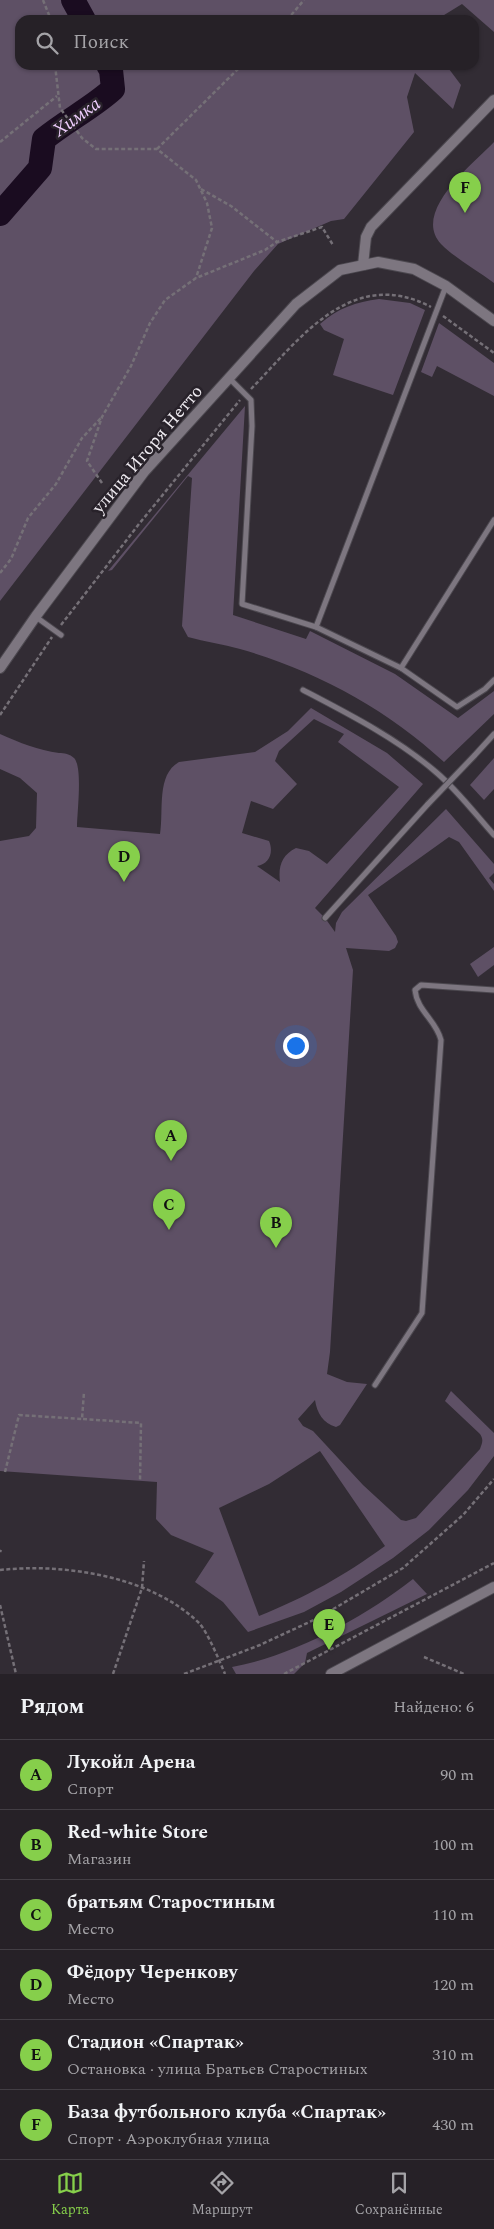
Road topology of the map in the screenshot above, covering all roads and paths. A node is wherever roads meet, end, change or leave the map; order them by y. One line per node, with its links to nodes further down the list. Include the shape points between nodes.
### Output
1 (43, 0): 3 (path)
2 (304, 0): 4 (path)
3 (49, 15)
4 (291, 15)
5 (55, 70): 7 (path)
6 (237, 70): 10 (path)
7 (58, 96): 9 (path); 10 (path, via 60,108 82,138 96,149)
8 (494, 100): 14 (street, via 371,227 366,237)
9 (0, 142)
10 (157, 149): 11 (path, via 196,180)
11 (200, 189): 12 (path, via 231,206); 15 (path, via 207,203 212,228)
12 (277, 242): 13 (path, via 322,227); 15 (path)
13 (333, 245)
14 (363, 265): 16 (street, via 378,262 414,269); 19 (street, улица Игоря Нетто, via 340,270 296,304)
15 (196, 278): 22 (path, via 165,300)
16 (446, 286): 17 (street); 27 (lane)
17 (494, 321)
18 (494, 353): 20 (path, via 429,305 398,296 365,297 336,307 318,320)
19 (229, 378): 26 (street, улица Игоря Нетто, via 144,472); 27 (lane, via 251,400 242,604)
20 (247, 393)
21 (240, 400): 28 (path, via 139,524)
22 (102, 417): 23 (path, via 87,461); 25 (path, via 82,438 56,484 28,518 11,558)
23 (102, 483)
24 (494, 520): 30 (lane)
25 (0, 573)
26 (36, 616): 28 (lane); 29 (street, улица Игоря Нетто)
27 (316, 627): 30 (lane)
28 (59, 633): 33 (path)
29 (0, 668)
30 (401, 668): 31 (lane, via 457,707)
31 (494, 680)
32 (303, 690): 35 (lane, via 368,726 438,773)
33 (0, 715)
34 (494, 734): 36 (lane, bridge)
35 (494, 835)
36 (325, 918)
37 (494, 990): 38 (lane, via 421,985 415,990 418,1005 439,1031 441,1040 422,1313)
38 (375, 1385)
39 (84, 1392): 40 (path)
40 (82, 1419): 41 (path, via 19,1415); 43 (path, via 141,1423)
41 (5, 1472)
42 (494, 1479): 51 (path, via 463,1515 403,1568 318,1618)
43 (140, 1481)
44 (144, 1561): 48 (path)
45 (494, 1563): 57 (path)
46 (0, 1570): 48 (path, via 28,1567 74,1571 107,1576)
47 (494, 1587): 52 (street)
48 (142, 1588): 51 (path, via 172,1603 200,1624); 54 (path)
49 (0, 1605): 53 (path)
50 (424, 1657): 60 (path)
51 (219, 1660): 55 (path); 56 (path)
52 (352, 1663): 58 (street); 59 (street)
53 (16, 1674)
54 (113, 1674)
55 (184, 1674)
56 (225, 1674)
57 (284, 1674)
58 (331, 1674)
59 (345, 1674)
60 (464, 1674)

